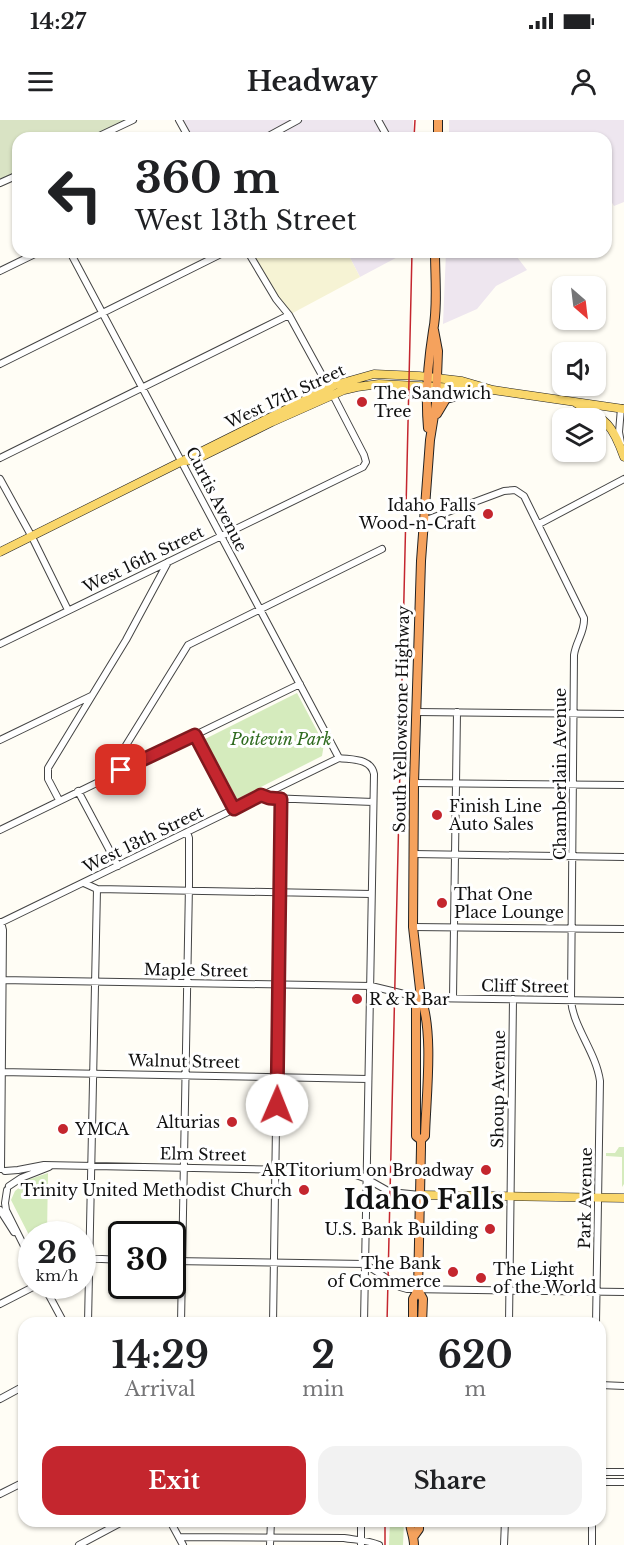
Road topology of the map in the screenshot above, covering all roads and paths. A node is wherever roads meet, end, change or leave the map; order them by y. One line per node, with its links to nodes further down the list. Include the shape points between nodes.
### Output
1 (133, 120): 3 (street)
2 (298, 120): 4 (street)
3 (108, 132)
4 (276, 132)
5 (27, 258): 10 (street)
6 (73, 258): 11 (street, Curtis Avenue)
7 (213, 258): 11 (street)
8 (252, 258): 12 (street)
9 (435, 258): 14 (highway, South Yellowstone Highway, via 434,330 438,351)
10 (0, 271)
11 (103, 314): 13 (street); 15 (street, Curtis Avenue)
12 (289, 315): 15 (street); 17 (street)
13 (0, 364)
14 (432, 382): 16 (main road, via 462,381); 17 (main road, West 17th Street, via 379,384); 17 (main road, West 17th Street, via 385,374 362,377); 20 (highway, South Yellowstone Highway, via 426,413)
15 (142, 387): 22 (street); 23 (street, Curtis Avenue)
16 (484, 389): 18 (main road); 20 (highway, via 446,399 437,412)
17 (331, 392): 23 (main road, West 17th Street); 23 (main road, West 17th Street, via 195,460); 29 (street, West 16th Street, via 364,455 363,467)
18 (572, 401): 19 (main road); 21 (main road, via 607,422)
19 (622, 409): 21 (street, via 619,432)
20 (430, 440): 26 (highway, South Yellowstone Highway)
21 (624, 455)
22 (0, 458)
23 (184, 461): 28 (main road, West 17th Street); 29 (street, Curtis Avenue)
24 (0, 479): 28 (street)
25 (624, 479): 27 (street)
26 (424, 519): 27 (street, Chamberlain Avenue, via 504,490 515,490 524,496); 38 (highway, South Yellowstone Highway)
27 (539, 524): 40 (street, Chamberlain Avenue, via 584,618 574,655)
28 (32, 537): 31 (main road, West 17th Street); 33 (street)
29 (221, 537): 32 (street, West 16th Street); 34 (street, Curtis Avenue)
30 (382, 549): 34 (street)
31 (0, 552)
32 (168, 562): 33 (street, West 16th Street); 37 (street)
33 (68, 610): 35 (street, West 16th Street)
34 (260, 610): 36 (street, Curtis Avenue); 45 (street, via 188,645)
35 (0, 644)
36 (300, 684): 42 (street); 44 (street, Curtis Avenue)
37 (91, 696): 43 (street); 53 (street, via 48,768 48,779)
38 (416, 712): 39 (street); 46 (highway, South Yellowstone Highway)
39 (457, 712): 40 (street); 47 (street)
40 (575, 713): 41 (street); 48 (street, Chamberlain Avenue)
41 (624, 714)
42 (195, 735): 45 (street); 55 (street)
43 (0, 740)
44 (339, 758): 51 (street, West 13th Street); 54 (street, via 365,762 374,771)
45 (108, 776): 50 (street)
46 (414, 783): 47 (street); 58 (highway, South Yellowstone Highway)
47 (457, 784): 48 (street); 59 (street)
48 (574, 785): 49 (street); 60 (street, Chamberlain Avenue)
49 (624, 785)
50 (78, 791): 53 (street); 62 (street)
51 (261, 795): 52 (street); 55 (street, West 13th Street)
52 (281, 799): 54 (street); 66 (street)
53 (59, 800): 56 (street)
54 (373, 802): 67 (street)
55 (234, 809): 57 (street, West 13th Street)
56 (0, 830)
57 (187, 832): 62 (street, West 13th Street); 65 (street)
58 (413, 854): 59 (street); 70 (highway, South Yellowstone Highway)
59 (455, 854): 60 (street); 69 (street)
60 (573, 856): 61 (street); 71 (street, Chamberlain Avenue)
61 (624, 857)
62 (118, 866): 63 (street, West 13th Street)
63 (84, 883): 64 (street); 68 (street, West 13th Street)
64 (97, 889): 65 (street); 74 (street)
65 (189, 891): 66 (street); 75 (street)
66 (281, 892): 67 (street); 76 (street)
67 (371, 894): 77 (street)
68 (0, 923): 73 (street)
69 (454, 926): 70 (street); 71 (street); 79 (street)
70 (413, 927): 78 (highway, South Yellowstone Highway)
71 (572, 928): 72 (street); 81 (street, Chamberlain Avenue)
72 (624, 929)
73 (1, 980): 74 (street, Maple Street); 83 (street)
74 (94, 981): 75 (street, Maple Street); 84 (street)
75 (187, 983): 76 (street, Maple Street); 85 (street)
76 (279, 984): 77 (street, Maple Street); 87 (street)
77 (371, 986): 78 (street, Maple Street); 88 (street)
78 (423, 998): 79 (street, Cliff Street); 97 (highway, South Yellowstone Highway, via 427,1038)
79 (453, 998): 80 (street, Cliff Street)
80 (513, 999): 81 (street, Cliff Street); 98 (street, Shoup Avenue)
81 (571, 1000): 82 (street, Cliff Street); 86 (street, Chamberlain Avenue)
82 (624, 1001)
83 (1, 1072): 84 (street, Walnut Street); 93 (street)
84 (93, 1073): 85 (street, Walnut Street); 90 (street)
85 (186, 1075): 87 (street, Walnut Street); 91 (street)
86 (599, 1075): 99 (street, Park Avenue)
87 (278, 1077): 88 (street, Walnut Street); 92 (street)
88 (368, 1079): 94 (street)
89 (53, 1166): 90 (street, Elm Street); 93 (street, Elm Street); 95 (street, Elm Street, via 31,1173)
90 (92, 1166): 91 (street, Elm Street); 102 (street)
91 (184, 1167): 92 (street, Elm Street); 103 (street)
92 (276, 1168): 94 (street, Elm Street, via 345,1171); 107 (street)
93 (2, 1169): 95 (street, via 10,1178)
94 (367, 1179): 97 (street, Elm Street, via 390,1192); 108 (street)
95 (8, 1188): 96 (street, Elm Street); 104 (street, via 6,1210)
96 (0, 1194)
97 (420, 1195): 98 (main road); 109 (highway, South Yellowstone Highway)
98 (510, 1196): 99 (main road); 110 (street, Shoup Avenue)
99 (598, 1198): 100 (main road); 111 (street, Park Avenue)
100 (624, 1198)
101 (0, 1210): 105 (street)
102 (91, 1221)
103 (183, 1221)
104 (18, 1236)
105 (18, 1237)
106 (186, 1260): 107 (street)
107 (275, 1262): 108 (street); 121 (street)
108 (365, 1264): 109 (street, via 400,1287); 122 (street)
109 (418, 1290): 110 (street); 123 (highway, via 413,1299); 124 (highway, via 423,1299)
110 (509, 1291): 111 (street); 125 (street, Shoup Avenue)
111 (596, 1292): 112 (street); 126 (street, Park Avenue)
112 (624, 1292)
113 (18, 1295): 117 (street)
114 (51, 1299): 118 (street)
115 (89, 1299): 119 (street)
116 (182, 1299): 120 (street)
117 (0, 1304)
118 (61, 1317)
119 (88, 1317)
120 (182, 1317)
121 (273, 1317)
122 (364, 1317)
123 (413, 1317)
124 (422, 1317)
125 (509, 1317)
126 (596, 1317)
127 (606, 1386): 128 (street)
128 (624, 1386)
129 (18, 1389): 130 (street)
130 (0, 1399)
131 (606, 1472): 132 (street)
132 (624, 1472)
133 (606, 1482): 134 (street)
134 (624, 1482)
135 (18, 1485): 136 (street)
136 (0, 1494)
137 (113, 1527): 145 (street)
138 (174, 1527): 142 (street)
139 (361, 1527): 144 (street)
140 (505, 1527): 148 (street)
141 (592, 1527): 149 (street)
142 (179, 1537): 143 (street); 146 (street)
143 (270, 1541): 144 (street, via 344,1538)
144 (362, 1544): 147 (street, via 370,1541)
145 (79, 1545)
146 (183, 1545)
147 (379, 1545)
148 (504, 1545)
149 (592, 1545)

